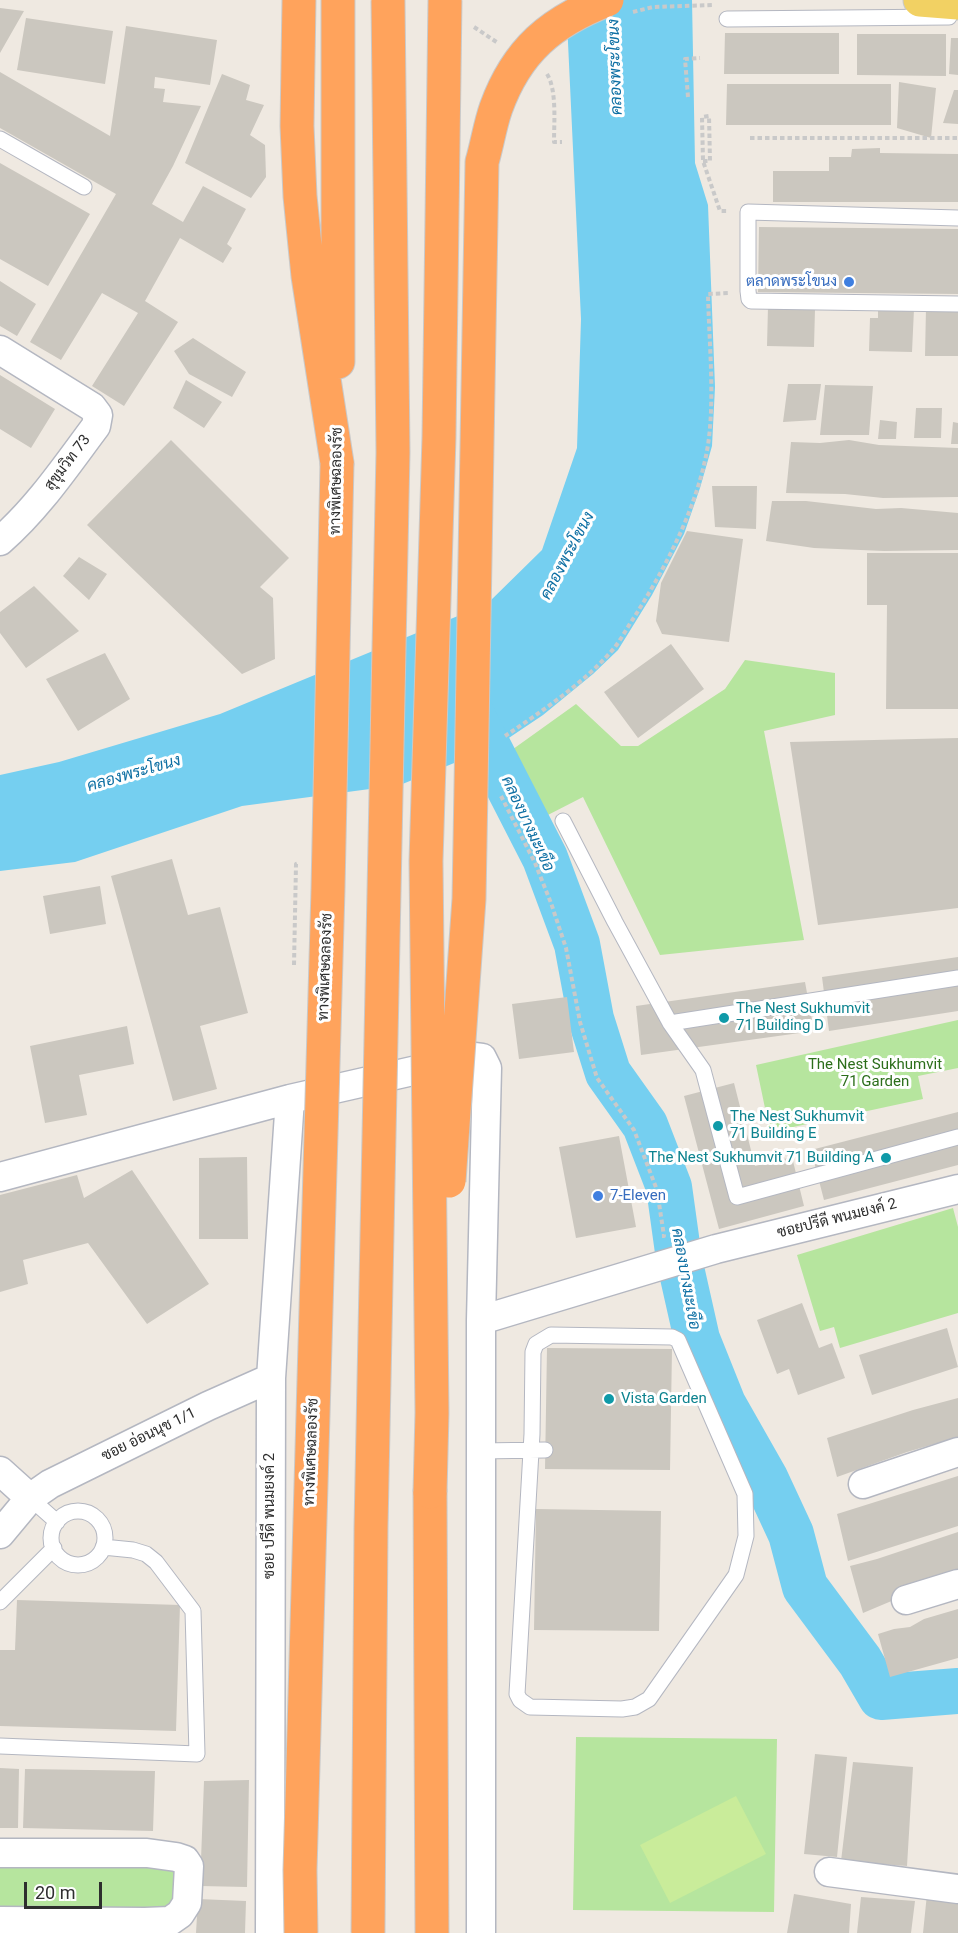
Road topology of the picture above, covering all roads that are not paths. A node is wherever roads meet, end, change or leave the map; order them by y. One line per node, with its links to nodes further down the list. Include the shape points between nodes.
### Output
1 (299, 0): 15 (highway, via 300,196 308,276)
2 (338, 0): 15 (highway, ทางพิเศษฉลองรัช)
3 (388, 0): 47 (highway, bridge, via 393,452 371,1527)
4 (445, 0): 26 (highway, bridge, via 439,436 426,861)
5 (920, 0): 6 (main road)
6 (958, 3)
7 (616, 7): 26 (highway, bridge, via 561,21 534,43 513,72 496,109 482,162 469,899)
8 (958, 17): 9 (lane)
9 (727, 19)
10 (0, 138): 11 (lane)
11 (84, 187)
12 (958, 218): 13 (lane, via 748,212 751,301)
13 (958, 304)
14 (0, 350): 16 (street, สุขุมวิท 73, via 98,414 96,426 47,491)
15 (338, 463): 46 (highway, ทางพิเศษฉลองรัช, bridge)
16 (0, 541)
17 (563, 821): 19 (lane)
18 (958, 978): 19 (lane)
19 (670, 1023): 21 (lane, via 703,1070 737,1197)
20 (290, 1099): 22 (street); 24 (street, via 474,1057 482,1059 487,1068); 25 (street, ซอย ปรีดี พนมยงค์ 2)
21 (958, 1137)
22 (0, 1177)
23 (958, 1189): 24 (street, ซอยปรีดี พนมยงค์ 2, via 716,1249)
24 (481, 1320): 28 (street)
25 (271, 1378): 32 (street, ซอย อ่อนนุช 1/1, via 70,1474); 45 (street, ซอย ปรีดี พนมยงค์ 2)
26 (432, 1413): 48 (highway, bridge)
27 (538, 1450): 27 (lane, via 533,1352 543,1338 672,1337 680,1342 745,1494 746,1536 736,1575 649,1699 635,1707 530,1707 518,1697); 28 (lane)
28 (480, 1451): 49 (street)
29 (958, 1452): 31 (street)
30 (0, 1471): 32 (street)
31 (863, 1484)
32 (30, 1498): 33 (lane); 34 (street, ซอย อ่อนนุช 1/1)
33 (57, 1522): 35 (lane, via 71,1513 95,1517 104,1531); 36 (lane, via 51,1540)
34 (0, 1534)
35 (103, 1547): 36 (lane, via 93,1561 75,1565 58,1556); 40 (lane, via 146,1554 193,1611 197,1754)
36 (54, 1548): 39 (lane)
37 (958, 1584): 38 (street)
38 (906, 1600)
39 (0, 1602)
40 (0, 1746)
41 (0, 1853): 44 (street, via 147,1853 176,1857 189,1866 187,1903 170,1920)
42 (829, 1872): 43 (street)
43 (958, 1889)
44 (0, 1921)
45 (270, 1933)
46 (301, 1933)
47 (368, 1933)
48 (432, 1933)
49 (481, 1933)

